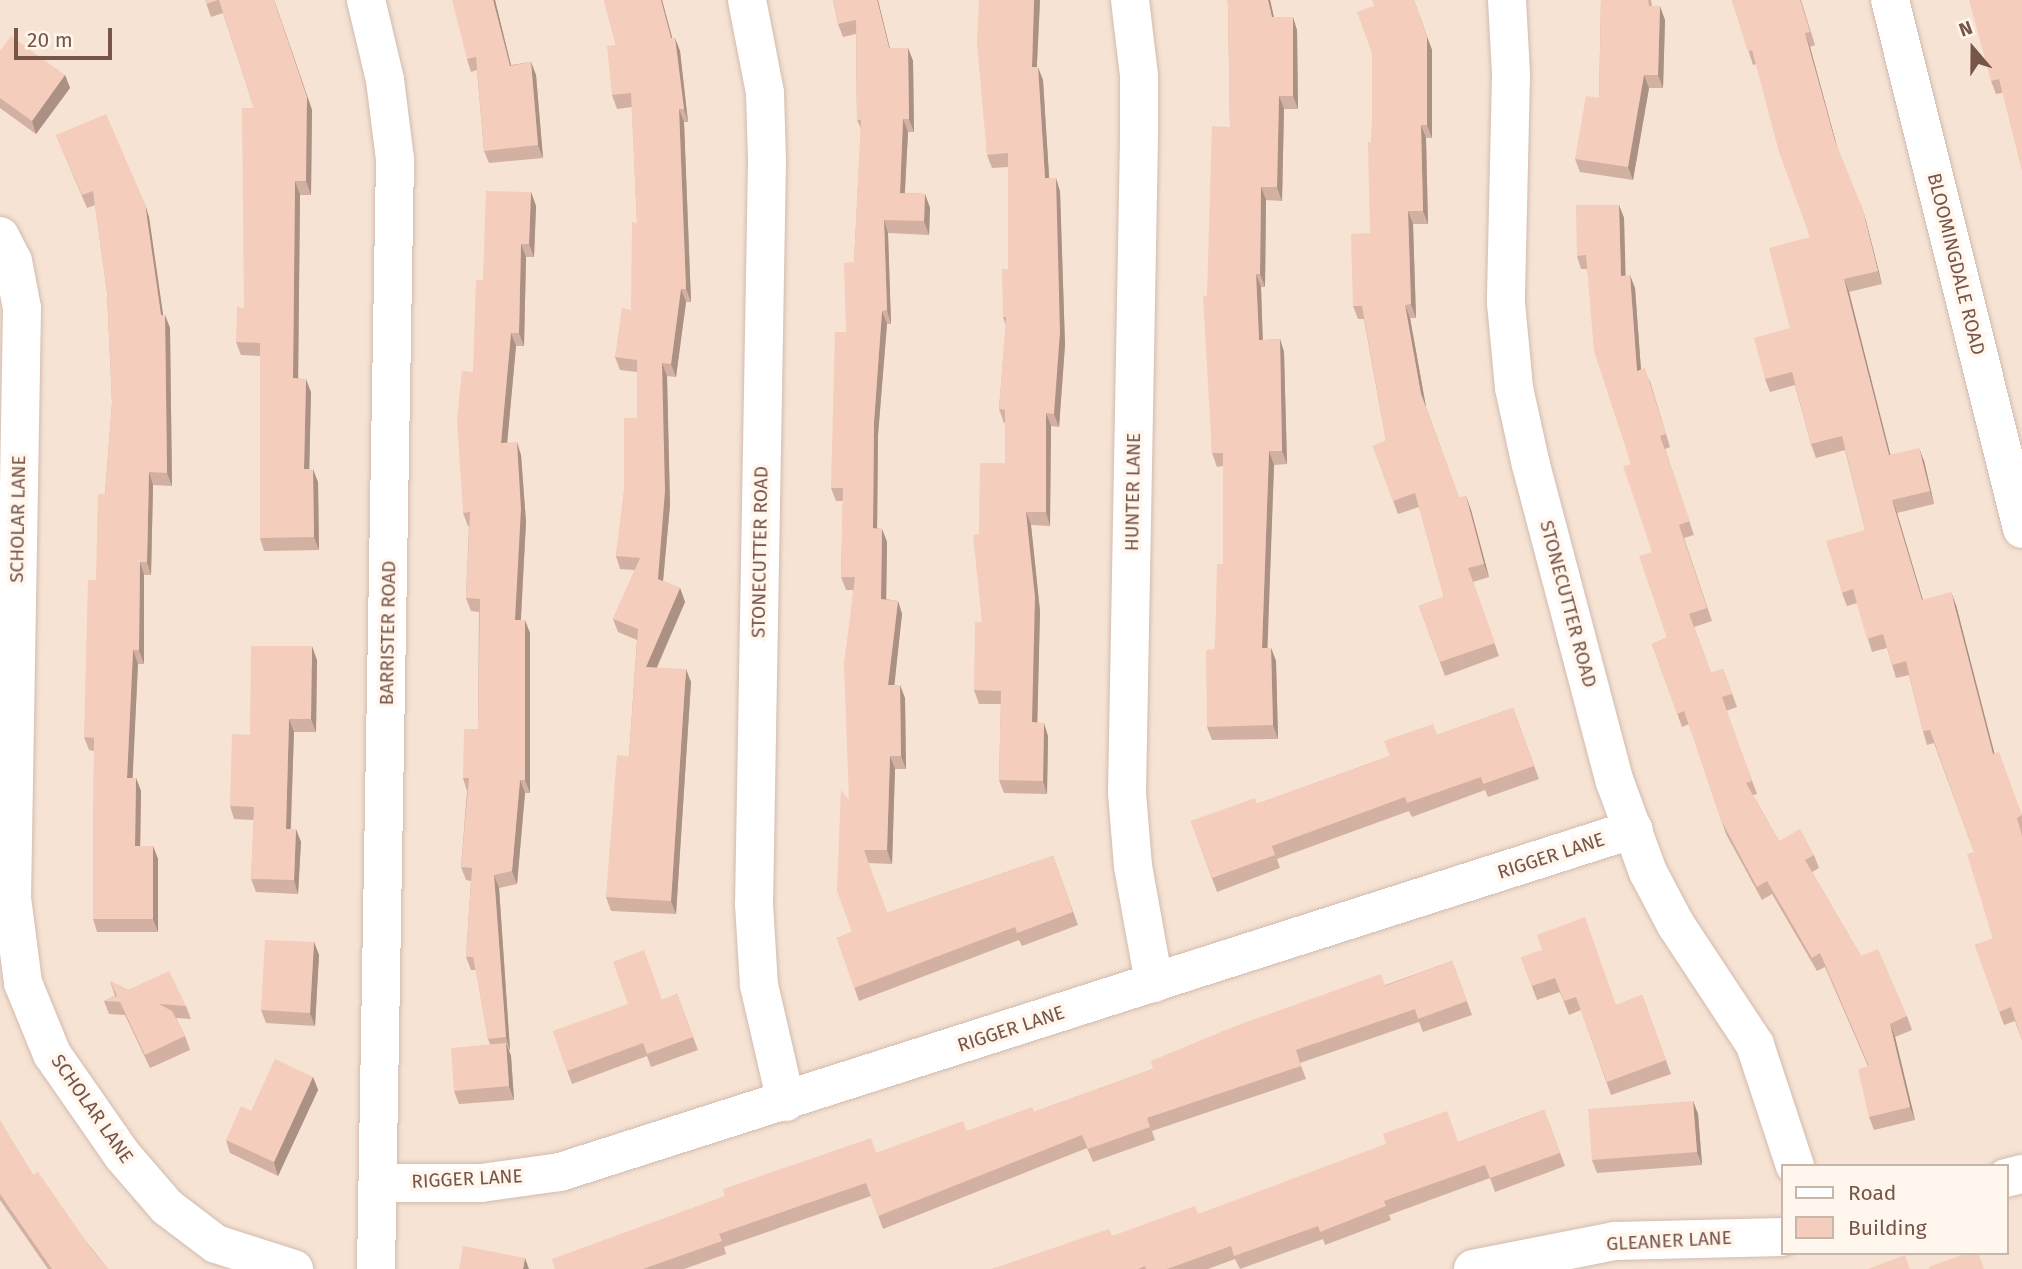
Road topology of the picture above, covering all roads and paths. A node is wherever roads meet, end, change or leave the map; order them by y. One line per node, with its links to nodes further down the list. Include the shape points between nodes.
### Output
1 (366, 0): 12 (street, BARRISTER ROAD, via 385,80 394,159)
2 (747, 0): 10 (street, STONECUTTER ROAD, via 765,93 767,161 754,904 759,985)
3 (1130, 0): 9 (street, HUNTER LANE, via 1139,76 1139,138 1127,793 1133,866)
4 (1507, 0): 8 (street, STONECUTTER ROAD, via 1511,75 1506,303 1514,388 1615,782)
5 (1890, 0): 7 (street, BLOOMINGDALE ROAD)
6 (0, 236): 14 (street, SCHOLAR LANE, via 13,261 22,308 12,898 23,983 52,1054 124,1157 167,1207 216,1244)
7 (2022, 529)
8 (1634, 829): 9 (street, RIGGER LANE); 11 (street, STONECUTTER ROAD, via 1648,872 1676,925 1755,1045)
9 (1154, 983): 10 (street, RIGGER LANE)
10 (786, 1102): 12 (street, RIGGER LANE, via 560,1172 481,1183)
11 (1794, 1164)
12 (380, 1183): 15 (street, BARRISTER ROAD)
13 (1780, 1237): 16 (street, GLEANER LANE, via 1615,1241)
14 (294, 1269)
15 (376, 1269)
16 (1473, 1269)

